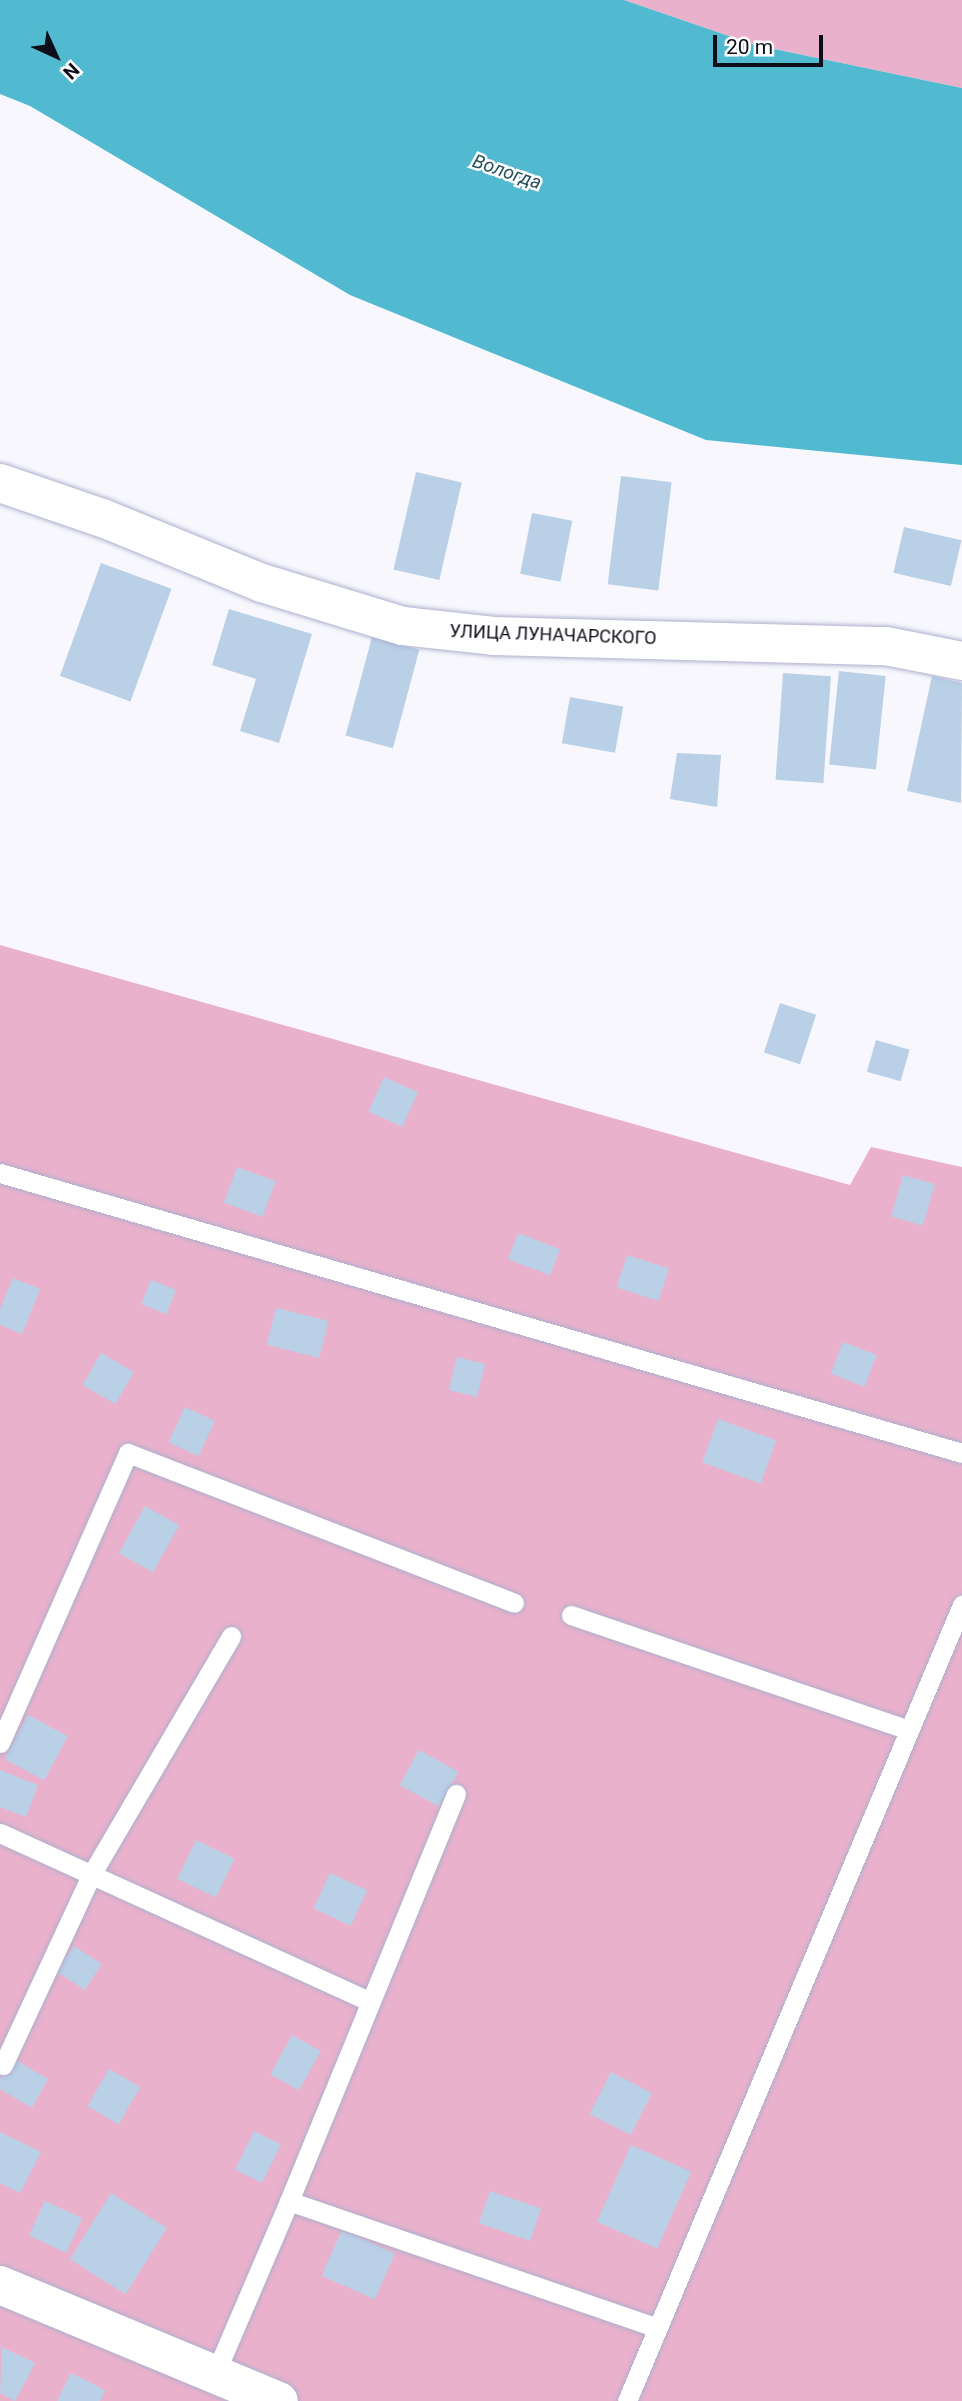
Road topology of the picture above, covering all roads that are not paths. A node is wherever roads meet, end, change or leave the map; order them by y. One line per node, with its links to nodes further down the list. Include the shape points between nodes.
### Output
1 (0, 483): 2 (street, УЛИЦА ЛУНАЧАРСКОГО, via 105,519 262,583 403,626 493,636 886,646)
2 (962, 661)
3 (0, 1173): 4 (lane)
4 (962, 1453)
5 (514, 1603): 10 (lane, via 128,1453)
6 (962, 1605): 9 (lane)
7 (571, 1615): 9 (lane)
8 (232, 1636): 13 (lane)
9 (909, 1730): 18 (lane)
10 (0, 1743)
11 (456, 1794): 14 (lane)
12 (0, 1833): 13 (lane)
13 (91, 1875): 14 (lane); 15 (lane)
14 (369, 2001): 16 (lane)
15 (3, 2064)
16 (289, 2201): 18 (lane); 19 (lane)
17 (0, 2285): 19 (street)
18 (657, 2328): 21 (lane)
19 (215, 2374): 20 (street)
20 (279, 2401)
21 (627, 2401)

